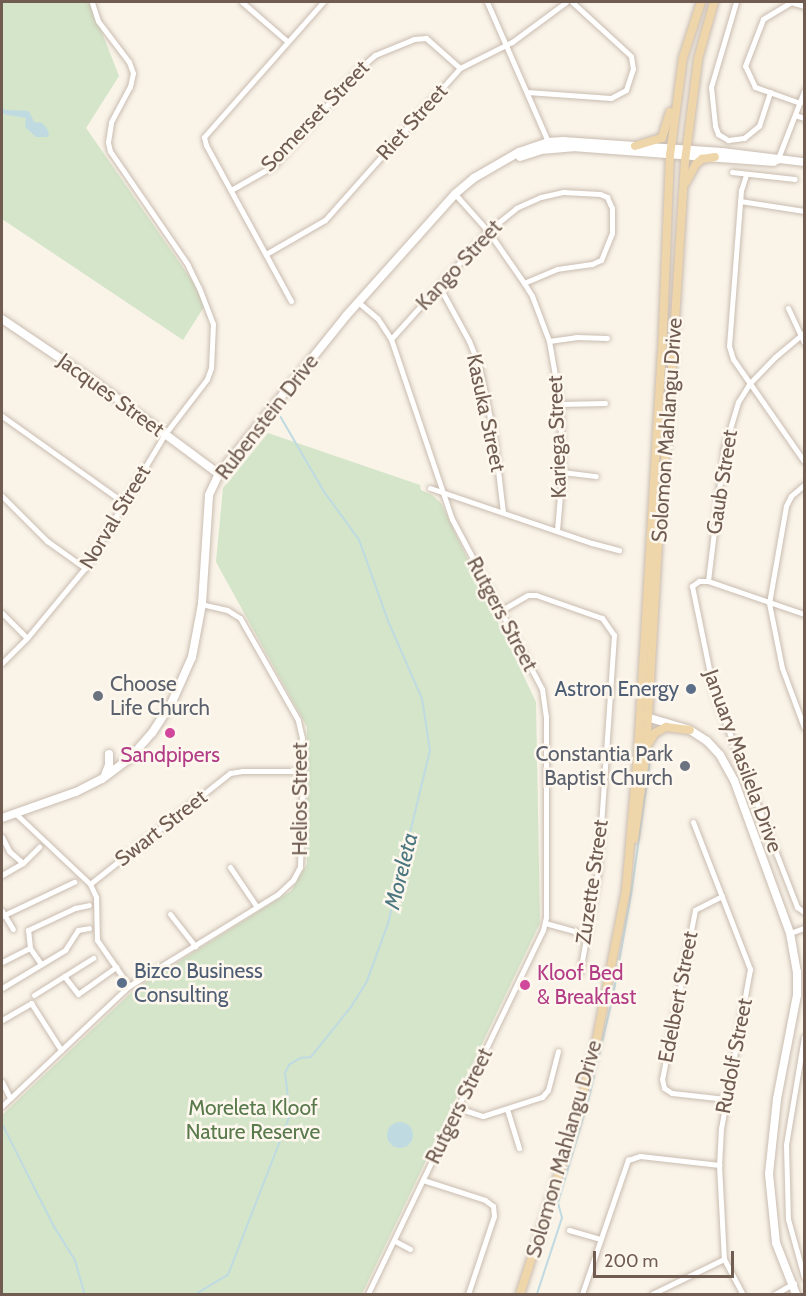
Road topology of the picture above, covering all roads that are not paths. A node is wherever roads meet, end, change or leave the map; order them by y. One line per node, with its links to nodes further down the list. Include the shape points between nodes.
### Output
1 (92, 2): 53 (street, Norval Street, via 94,15 133,73 111,122 110,151 188,265 213,324 209,375)
2 (242, 2): 11 (street)
3 (323, 2): 11 (street)
4 (487, 2): 12 (street)
5 (566, 2): 12 (street, Riet Street)
6 (573, 2): 15 (street, via 631,56 629,84 616,97)
7 (701, 2): 16 (main road, Solomon Mahlangu Drive)
8 (714, 2): 24 (main road, Solomon Mahlangu Drive, via 698,59)
9 (736, 2): 17 (street, via 711,87 718,134 728,140 740,140 758,128)
10 (804, 6): 17 (street, via 791,2 760,24 745,66 755,87)
11 (287, 41): 31 (street, via 210,128 204,140)
12 (506, 45): 13 (street, Riet Street); 15 (street)
13 (460, 68): 31 (street, Somerset Street, via 426,38 375,55 273,166); 37 (street, Riet Street, via 325,220)
14 (804, 91): 18 (street)
15 (527, 92): 21 (street)
16 (677, 92): 22 (main road, via 662,138); 23 (main road, Solomon Mahlangu Drive)
17 (770, 92): 18 (street)
18 (800, 102): 19 (street)
19 (795, 115): 20 (street); 26 (street)
20 (804, 118)
21 (549, 145): 22 (street, Rubenstein Drive, via 584,141); 23 (street, Rubenstein Drive); 32 (street, Rubenstein Drive, via 508,162)
22 (635, 146): 23 (street, Rubenstein Drive)
23 (670, 152): 24 (street); 75 (main road, Solomon Mahlangu Drive)
24 (686, 153): 25 (street); 26 (street); 33 (main road, Solomon Mahlangu Drive)
25 (715, 158): 26 (street); 33 (main road, via 702,159 693,167)
26 (778, 160): 27 (street)
27 (804, 163)
28 (732, 172): 29 (street)
29 (746, 175): 30 (street); 34 (street)
30 (795, 180)
31 (231, 190): 37 (street)
32 (456, 196): 36 (street, Kariega Street); 41 (street, Rubenstein Drive, via 403,258)
33 (682, 200): 75 (main road, Solomon Mahlangu Drive)
34 (740, 201): 35 (street); 49 (street, via 729,346 733,360)
35 (804, 211)
36 (488, 231): 38 (street, Kariega Street); 38 (street, Kango Street, via 516,208 541,197 563,192 605,195 611,202 613,224 607,252 601,260 557,269); 39 (street, Kango Street)
37 (266, 254): 40 (street)
38 (524, 283): 47 (street, Kariega Street)
39 (439, 286): 46 (street, Kango Street); 63 (street, Kasuka Street, via 479,366 494,436)
40 (291, 301)
41 (358, 302): 46 (street, Rutgers Street, via 378,319); 56 (street, Rubenstein Drive)
42 (788, 308): 44 (street)
43 (2, 319): 53 (street, Jacques Street)
44 (802, 335): 48 (street); 49 (street, Gaub Street)
45 (607, 338): 47 (street, via 584,336)
46 (391, 339): 60 (street, Rutgers Street)
47 (549, 341): 51 (street, Kariega Street)
48 (804, 343)
49 (750, 383): 54 (street); 67 (street, Gaub Street, via 738,402 724,449)
50 (605, 403): 51 (street)
51 (560, 404): 55 (street, Kariega Street)
52 (2, 416): 62 (street)
53 (165, 434): 56 (street, Jacques Street); 62 (street, Norval Street)
54 (804, 461)
55 (562, 472): 57 (street); 64 (street, Kariega Street)
56 (219, 474): 69 (street, Rubenstein Drive, via 208,502)
57 (596, 476)
58 (804, 485): 68 (street, via 786,506)
59 (430, 488): 60 (street)
60 (442, 492): 63 (street); 70 (street, Rutgers Street)
61 (2, 496): 66 (street, via 47,542)
62 (123, 502): 66 (street, Norval Street)
63 (503, 512): 64 (street)
64 (557, 530): 65 (street)
65 (619, 550)
66 (85, 568): 73 (street, Norval Street)
67 (708, 581): 68 (street); 97 (street, January Masilela Drive, via 695,582 692,590 714,693 797,907)
68 (770, 603): 72 (street); 76 (street, via 782,668)
69 (202, 604): 79 (street, Rubenstein Drive, via 186,674 159,722); 80 (street, Helios Street, via 232,612 245,625 294,712 302,738)
70 (500, 610): 100 (street, Rutgers Street, via 546,702); 105 (street, Zuzette Street, via 528,595 536,595 602,618 614,635 598,871)
71 (2, 613): 73 (street)
72 (804, 614)
73 (27, 638): 74 (street, Norval Street)
74 (2, 663)
75 (644, 714): 77 (street, January Masilela Drive); 78 (main road, Solomon Mahlangu Drive); 81 (street, January Masilela Drive, via 676,720 706,735 723,754); 88 (main road, Solomon Mahlangu Drive)
76 (804, 728)
77 (690, 730): 78 (main road, via 660,729); 81 (street, January Masilela Drive, via 713,747)
78 (646, 751): 88 (main road, Solomon Mahlangu Drive)
79 (130, 758): 82 (street, Rubenstein Drive); 82 (street, via 118,760 110,754)
80 (303, 771): 93 (street, Swart Street, via 230,773); 96 (street, Helios Street, via 300,867 287,887)
81 (733, 778): 104 (street, January Masilela Drive)
82 (102, 779): 83 (street, Rubenstein Drive)
83 (15, 813): 84 (street, Rubenstein Drive); 93 (street)
84 (2, 818)
85 (693, 822): 94 (street, Rudolf Street)
86 (2, 837): 89 (street, via 10,853)
87 (39, 846): 89 (street)
88 (630, 860): 139 (main road, Solomon Mahlangu Drive, via 596,1043 560,1174)
89 (23, 863): 91 (street)
90 (230, 867): 96 (street)
91 (2, 875)
92 (74, 882): 98 (street)
93 (90, 884): 111 (street, via 96,897 96,936)
94 (722, 896): 123 (street, Rudolf Street, via 750,974); 123 (street, Edelbert Street, via 695,910 662,1079 664,1088 672,1093)
95 (89, 905): 107 (street, via 29,930)
96 (257, 907): 106 (street, Helios Street)
97 (804, 912)
98 (2, 914): 103 (street)
99 (170, 914): 106 (street)
100 (545, 923): 105 (street); 125 (street, Rutgers Street)
101 (89, 928): 110 (street, via 78,930 65,950)
102 (804, 928): 104 (street)
103 (13, 929)
104 (790, 933): 136 (street, January Masilela Drive, via 797,995 769,1157 776,1243)
105 (585, 934): 112 (street, Zuzette Street)
106 (195, 946): 114 (street, Helios Street)
107 (30, 948): 109 (street); 110 (street)
108 (93, 958): 113 (street)
109 (2, 962)
110 (41, 964): 115 (street)
111 (116, 967): 113 (street, via 80,994); 114 (street)
112 (580, 972)
113 (64, 976): 116 (street)
114 (129, 986): 119 (street, Helios Street)
115 (2, 988)
116 (34, 995)
117 (2, 1020): 119 (street, via 32,1003)
118 (804, 1037): 135 (street, via 786,1145 788,1219)
119 (61, 1050): 122 (street, Helios Street)
120 (558, 1051): 126 (street, via 544,1096)
121 (2, 1082): 122 (street)
122 (10, 1098): 124 (street, Helios Street)
123 (726, 1100): 128 (street, Rudolf Street)
124 (2, 1106)
125 (458, 1108): 126 (street, via 483,1116); 129 (street, Rutgers Street)
126 (507, 1109): 127 (street)
127 (519, 1148)
128 (719, 1165): 131 (street, via 631,1158); 134 (street, Rudolf Street)
129 (423, 1180): 132 (street, Rutgers Street); 138 (street, via 493,1206 494,1216)
130 (569, 1230): 131 (street)
131 (600, 1239): 140 (street)
132 (394, 1241): 133 (street); 137 (street, Rutgers Street)
133 (410, 1249)
134 (724, 1259): 141 (street); 142 (street, Rudolf Street)
135 (804, 1277)
136 (793, 1283): 143 (street); 144 (street, January Masilela Drive)
137 (368, 1294)
138 (468, 1294)
139 (520, 1294)
140 (582, 1294)
141 (652, 1294)
142 (743, 1294)
143 (775, 1294)
144 (798, 1294)

